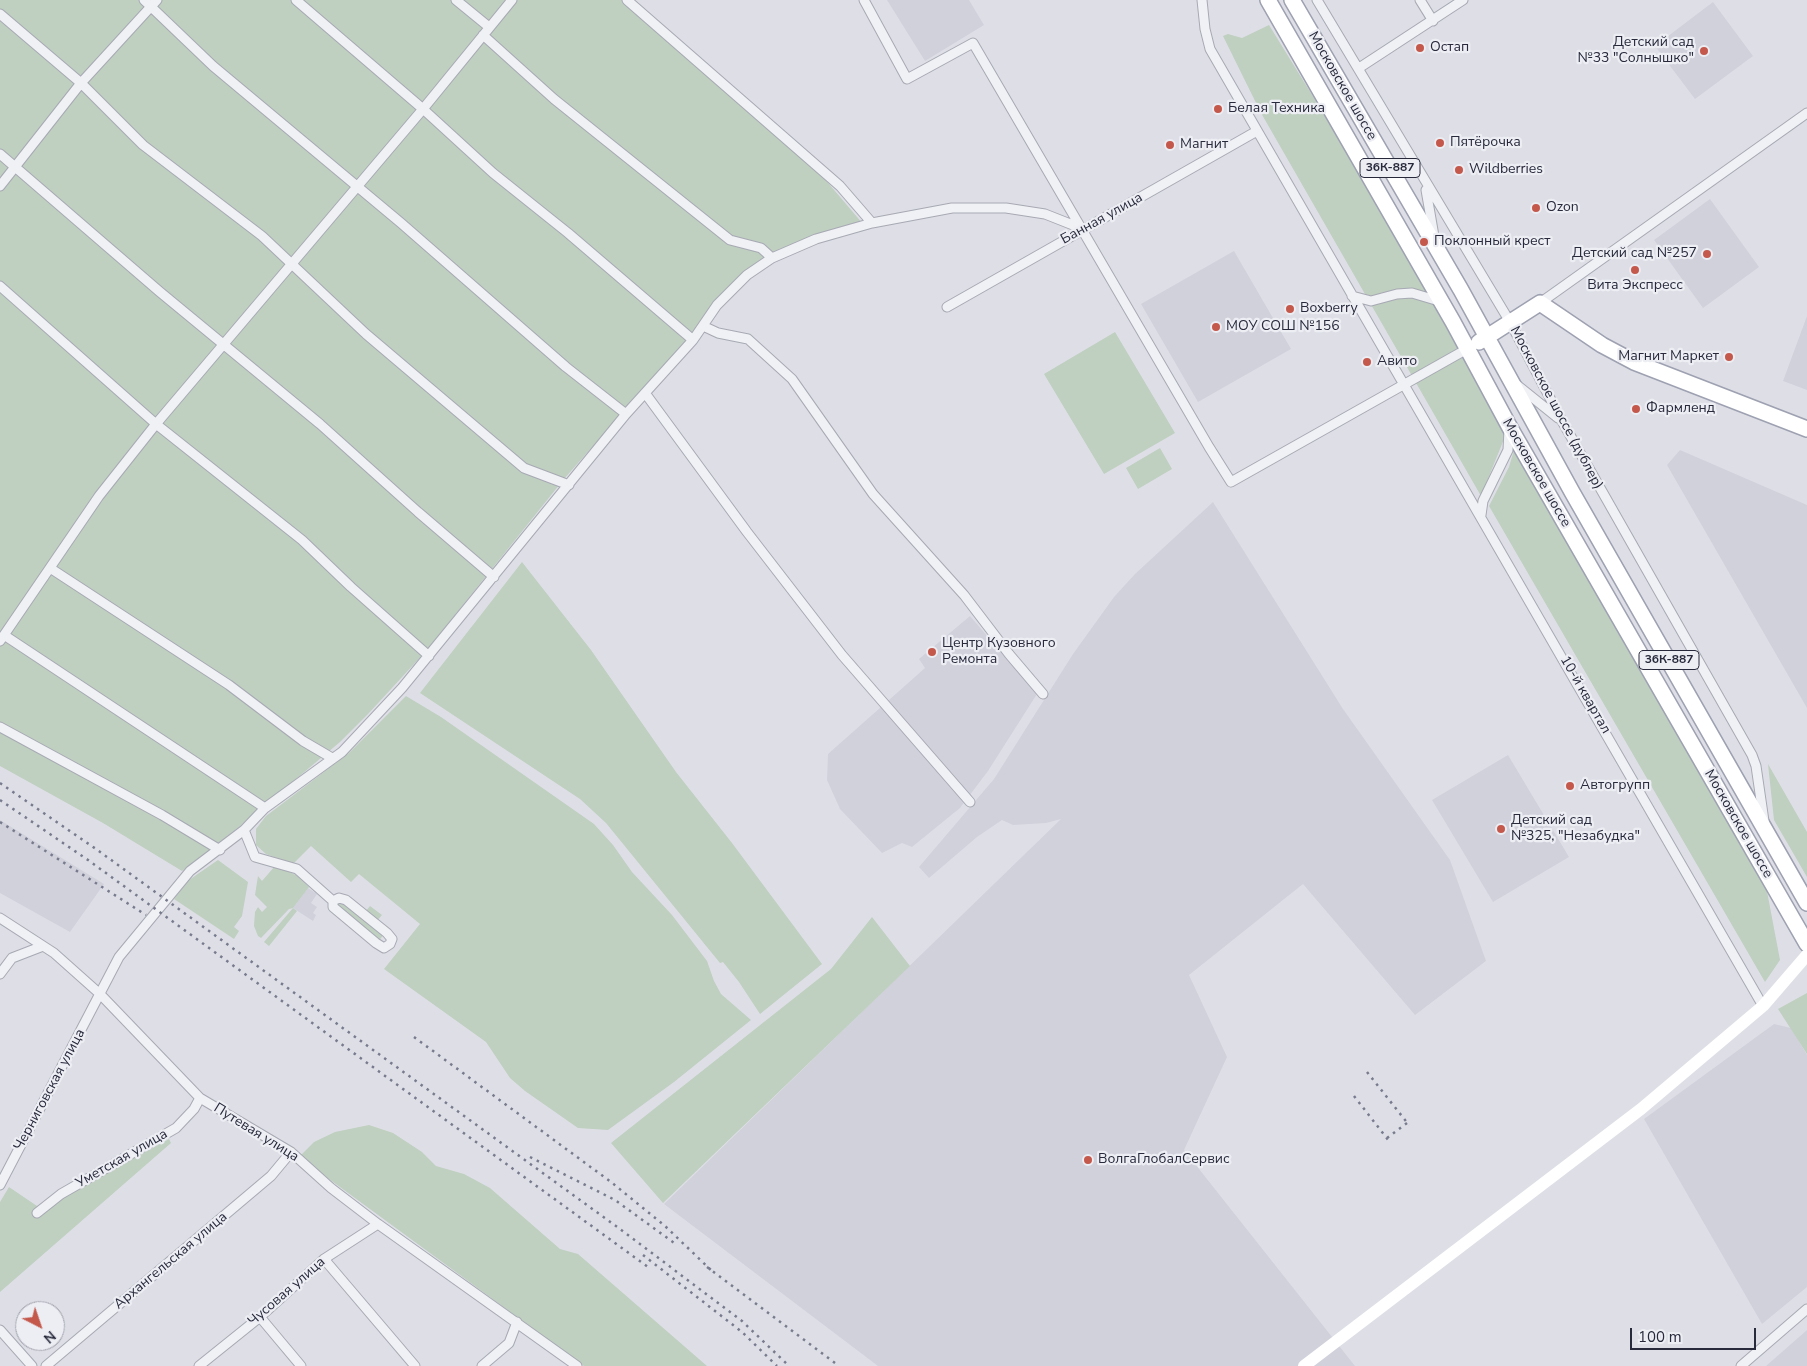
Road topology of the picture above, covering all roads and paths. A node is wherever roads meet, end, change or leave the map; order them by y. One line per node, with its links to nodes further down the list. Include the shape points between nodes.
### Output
1 (144, 0): 13 (street)
2 (296, 0): 19 (street)
3 (456, 0): 16 (street)
4 (512, 0): 16 (street)
5 (627, 0): 27 (street, via 840,186)
6 (864, 0): 28 (street, via 907,79 973,43)
7 (1202, 0): 21 (street, 10-й квартал, via 1210,49)
8 (1268, 0): 34 (main road, Московское шоссе / 36К-887)
9 (1292, 0): 29 (main road, Московское шоссе / 36К-887)
10 (1317, 0): 17 (street, Московское шоссе (дублер))
11 (1420, 0): 15 (street)
12 (1463, 0): 15 (street)
13 (154, 3): 18 (street); 26 (street, via 213,66)
14 (0, 14): 18 (street)
15 (1432, 21): 17 (street)
16 (486, 31): 19 (street); 30 (street, via 554,99 730,240 761,248)
17 (1359, 68): 24 (street, Московское шоссе (дублер))
18 (81, 83): 23 (street); 31 (street, via 143,145 262,236)
19 (423, 109): 26 (street); 40 (street, via 493,173)
20 (1807, 113): 35 (street)
21 (1257, 131): 28 (street, Банная улица); 33 (street, 10-й квартал)
22 (0, 154): 23 (street)
23 (16, 167): 25 (street); 41 (street)
24 (1426, 185): 29 (street); 37 (street, Московское шоссе (дублер))
25 (0, 186)
26 (358, 186): 31 (street); 46 (street, via 566,367)
27 (872, 223): 28 (street, Черниговская улица, via 952,208 1006,208 1045,214); 30 (street, Черниговская улица, via 816,239)
28 (1083, 229): 36 (street, Банная улица); 44 (street, via 1231,482)
29 (1435, 246): 39 (main road, Московское шоссе / 36К-887)
30 (772, 258): 38 (street, Черниговская улица, via 747,275 717,305)
31 (291, 265): 41 (street); 51 (street, via 366,334 524,468)
32 (0, 286): 48 (street)
33 (1352, 296): 34 (street, via 1371,301 1412,293); 44 (street, 10-й квартал)
34 (1440, 301): 42 (main road, Московское шоссе / 36К-887)
35 (1540, 303): 37 (main road); 50 (main road, via 1602,345 1634,362)
36 (947, 307)
37 (1510, 322): 39 (main road); 47 (street, Московское шоссе (дублер))
38 (703, 326): 40 (street, Черниговская улица); 57 (street, via 718,333 748,339 792,379 872,494 964,595)
39 (1486, 337): 42 (main road); 43 (main road, Московское шоссе / 36К-887)
40 (693, 340): 45 (street, Черниговская улица)
41 (224, 346): 48 (street); 54 (street, via 320,424)
42 (1467, 349): 44 (street); 49 (main road, Московское шоссе / 36К-887)
43 (1511, 380): 47 (street); 62 (main road, Московское шоссе / 36К-887)
44 (1403, 386): 52 (street, 10-й квартал)
45 (645, 393): 46 (street, Черниговская улица); 60 (street, via 842,655)
46 (626, 414): 51 (street, Черниговская улица)
47 (1562, 421): 62 (street, Московское шоссе (дублер), via 1752,755)
48 (156, 424): 53 (street, via 99,496); 56 (street, via 302,540)
49 (1509, 426): 52 (street, via 1508,450 1483,501); 68 (main road, Московское шоссе / 36К-887)
50 (1807, 429)
51 (569, 485): 54 (street, Черниговская улица)
52 (1481, 515): 73 (street, 10-й квартал)
53 (50, 568): 55 (street); 59 (street, via 229,685 303,741)
54 (494, 577): 56 (street, Черниговская улица)
55 (2, 638): 61 (street)
56 (429, 656): 59 (street, Черниговская улица, via 342,752)
57 (1043, 694)
58 (0, 727): 64 (street)
59 (332, 758): 61 (street, Черниговская улица)
60 (970, 802)
61 (265, 808): 63 (street, Черниговская улица)
62 (1765, 829): 66 (main road, Московское шоссе / 36К-887)
63 (244, 830): 64 (street, Черниговская улица); 65 (street, via 255,857 297,869)
64 (220, 850): 72 (street, Черниговская улица, via 190,871 119,957)
65 (333, 901): 65 (street, via 333,907 376,943 384,948 390,944 392,939 387,933 346,900 339,898)
66 (1807, 903)
67 (0, 918): 69 (street, Путевая улица)
68 (1807, 944)
69 (43, 946): 71 (street, via 12,958); 72 (street, Путевая улица)
70 (1807, 956): 73 (street)
71 (0, 974)
72 (100, 994): 74 (street, Путевая улица); 76 (street, Черниговская улица)
73 (1763, 1006): 91 (street, via 1641,1109)
74 (200, 1098): 75 (street, Путевая улица); 77 (street, Уметская улица, via 176,1128 61,1194)
75 (291, 1152): 78 (street, Путевая улица); 85 (street, Архангельская улица, via 272,1176)
76 (0, 1185)
77 (37, 1213)
78 (378, 1224): 79 (street, Чусовая улица); 82 (street, Путевая улица)
79 (324, 1259): 81 (street, Чусовая улица); 88 (street)
80 (1807, 1309): 92 (street)
81 (260, 1317): 86 (street, Чусовая улица); 87 (street)
82 (517, 1322): 89 (street, via 510,1343); 90 (street, Путевая улица)
83 (0, 1330): 84 (street)
84 (32, 1366)
85 (46, 1366)
86 (199, 1366)
87 (301, 1366)
88 (415, 1366)
89 (482, 1366)
90 (576, 1366)
91 (1304, 1366)
92 (1740, 1366)

